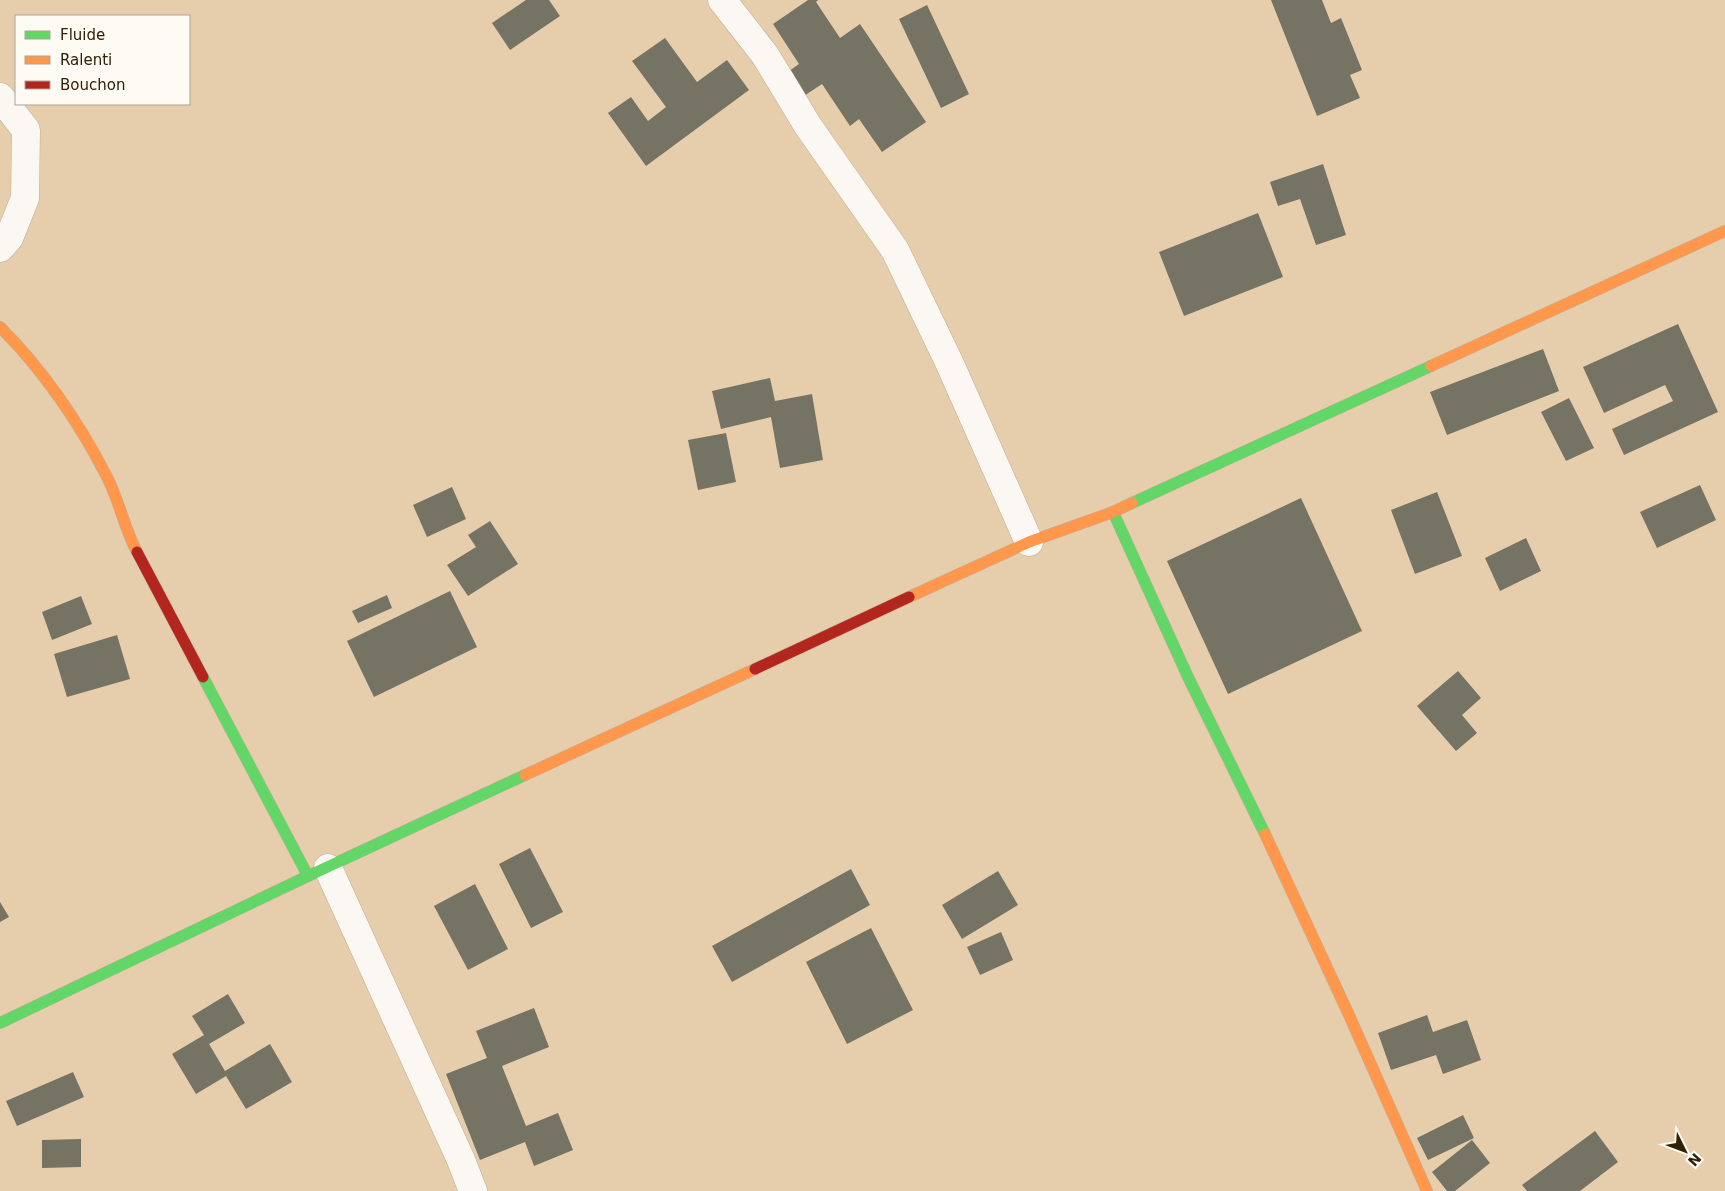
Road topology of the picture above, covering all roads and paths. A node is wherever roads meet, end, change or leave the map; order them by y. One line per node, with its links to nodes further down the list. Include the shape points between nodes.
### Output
1 (722, 0): 7 (street, via 765,55 808,126 895,250)
2 (0, 97): 4 (street, via 26,130 25,198 9,238)
3 (1725, 230): 6 (street)
4 (0, 248)
5 (0, 327): 8 (street, via 19,346 68,410 108,476 134,547)
6 (1113, 512): 7 (street); 11 (street, via 1349,1014)
7 (1029, 542): 8 (street)
8 (318, 872): 9 (street); 10 (street, via 461,1160)
9 (0, 1023)
10 (473, 1191)
11 (1427, 1191)

